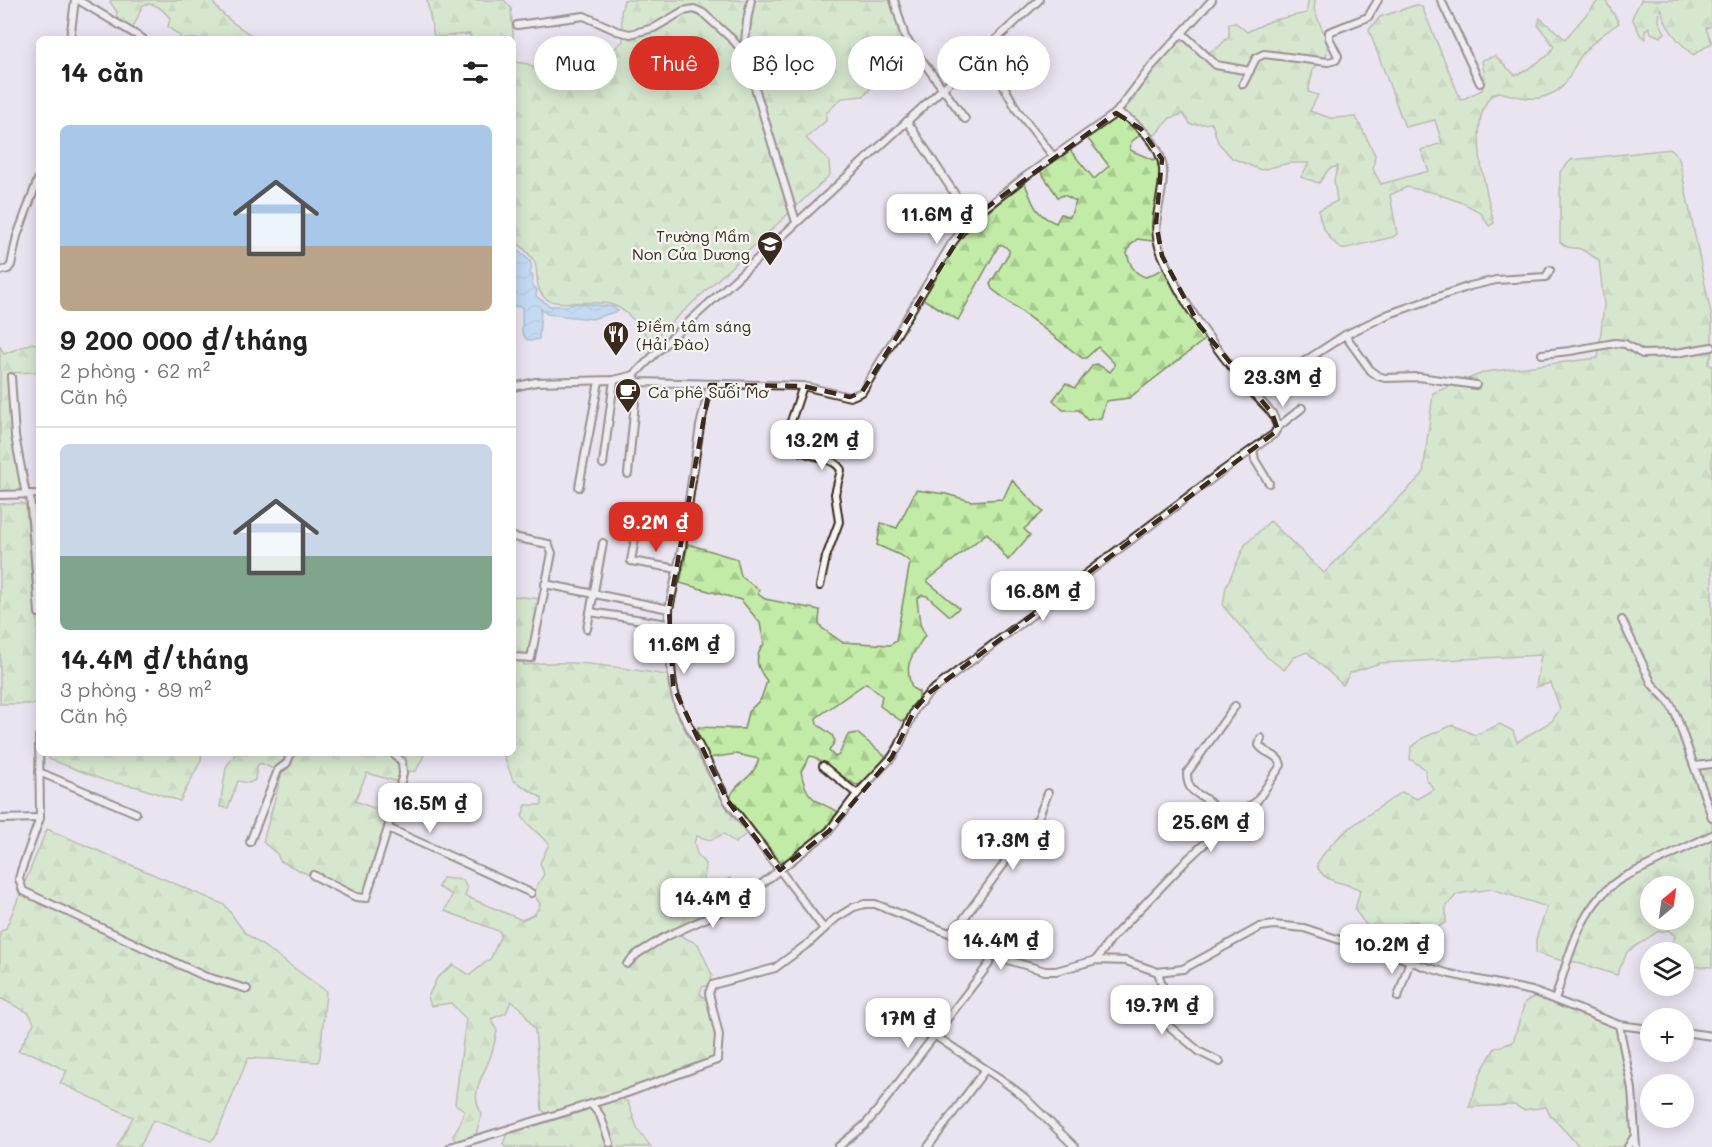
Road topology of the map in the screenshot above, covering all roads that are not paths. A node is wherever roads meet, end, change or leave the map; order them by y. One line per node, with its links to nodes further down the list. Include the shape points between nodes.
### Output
1 (76, 0): 10 (street); 11 (street)
2 (751, 0): 12 (street)
3 (894, 0): 16 (street, via 905,37)
4 (1039, 0): 13 (street)
5 (1212, 0): 9 (street)
6 (1377, 0): 15 (street, via 1368,17 1329,32 1336,60 1264,54 1256,58)
7 (1441, 0): 17 (street)
8 (517, 25): 14 (street, via 584,16 630,34 654,28 694,9)
9 (1182, 33): 15 (street, via 1216,65); 23 (street)
10 (70, 36)
11 (138, 36)
12 (746, 36)
13 (999, 36)
14 (731, 40)
15 (1250, 71): 18 (street)
16 (937, 81)
17 (1480, 83)
18 (1243, 84)
19 (755, 90): 29 (street)
20 (940, 90): 25 (street)
21 (943, 90): 24 (street)
22 (1006, 90): 26 (street)
23 (1116, 113): 26 (street); 43 (street, via 1125,115 1158,149 1164,169 1156,223 1160,249 1199,326)
24 (964, 119)
25 (907, 121): 28 (street); 29 (street)
26 (1053, 156): 28 (street)
27 (36, 185): 31 (street, via 11,265)
28 (971, 219): 42 (street, via 952,243 862,392 850,397)
29 (796, 222): 36 (street, via 667,342)
30 (1550, 270): 32 (street, via 1540,278 1496,280 1470,286 1410,306)
31 (0, 271)
32 (1345, 335): 40 (street, via 1378,376); 43 (street)
33 (1712, 348): 34 (street, via 1642,354 1615,343)
34 (1542, 354)
35 (11, 377): 53 (street, via 15,436)
36 (636, 378): 37 (street); 39 (street); 48 (street)
37 (614, 380): 38 (street); 47 (street)
38 (599, 381): 41 (street, via 536,382); 50 (street)
39 (710, 385): 42 (street); 57 (street)
40 (1476, 385)
41 (516, 386)
42 (803, 386): 60 (street, via 786,440 795,448 836,464 840,470 835,494 839,522)
43 (1254, 394): 45 (street, via 1272,413)
44 (1302, 408): 45 (street)
45 (1278, 427): 46 (street)
46 (1253, 449): 49 (street); 78 (street, via 929,693 915,709 892,757)
47 (603, 464)
48 (628, 474)
49 (1269, 483)
50 (579, 488)
51 (36, 494): 53 (street)
52 (0, 495): 53 (street)
53 (28, 495): 58 (street)
54 (516, 538): 59 (street, via 550,546)
55 (635, 538): 57 (street, via 631,561)
56 (603, 543): 61 (street)
57 (678, 569): 62 (street)
58 (36, 581)
59 (545, 584): 61 (street); 67 (street, via 531,658)
60 (820, 586)
61 (593, 594): 62 (street); 63 (street)
62 (669, 609): 65 (street)
63 (590, 612): 65 (street); 66 (street)
64 (1622, 620): 75 (street, via 1652,684 1676,715)
65 (668, 624): 87 (street, via 678,705 727,800)
66 (587, 629)
67 (516, 657)
68 (1236, 706): 84 (street, via 1186,773 1192,790 1213,807)
69 (1262, 738): 84 (street, via 1261,749 1279,758 1281,765 1257,801)
70 (39, 756): 76 (street)
71 (290, 756): 86 (street, via 278,770)
72 (396, 756): 83 (street, via 402,762 403,774)
73 (1712, 764): 75 (street)
74 (823, 766): 78 (street)
75 (1695, 766): 80 (street)
76 (39, 772): 79 (street); 81 (street)
77 (1048, 793): 91 (street, via 1038,818 1013,842 1004,864)
78 (857, 794): 87 (street, via 829,831)
79 (136, 813)
80 (1712, 817)
81 (40, 818): 82 (street); 97 (street, via 19,879 23,891 204,976)
82 (0, 819)
83 (388, 828): 88 (street, via 366,898 356,897); 89 (street)
84 (1221, 828): 93 (street, via 1143,905)
85 (1712, 835): 99 (street, via 1622,878 1602,894 1574,938)
86 (250, 842)
87 (780, 870): 90 (street); 95 (street, via 735,905 663,938)
88 (313, 874)
89 (531, 893)
90 (824, 929): 91 (street, via 854,907 869,903); 107 (street, via 775,968 710,987 719,1035 717,1060)
91 (950, 933): 92 (street)
92 (990, 955): 93 (street, via 1045,971); 103 (street, via 988,964)
93 (1096, 960): 96 (street, via 1126,961)
94 (1410, 960): 96 (street, via 1304,928 1267,925 1183,969); 98 (street); 99 (street)
95 (627, 964)
96 (1158, 972): 105 (street, via 1164,992 1164,1022)
97 (247, 989)
98 (1398, 997)
99 (1555, 1000): 100 (street)
100 (1618, 1025): 101 (street); 108 (street, via 1632,1089)
101 (1640, 1028)
102 (1694, 1034): 104 (street)
103 (933, 1035): 106 (street); 111 (street, via 878,1111)
104 (1712, 1036)
105 (1220, 1062)
106 (985, 1070): 112 (street); 113 (street, via 1024,1097)
107 (591, 1104): 109 (street, via 600,1115); 110 (street)
108 (1634, 1136): 114 (street); 115 (street)
109 (610, 1143)
110 (450, 1147)
111 (838, 1147)
112 (928, 1147)
113 (1075, 1147)
114 (1628, 1147)
115 (1636, 1147)

